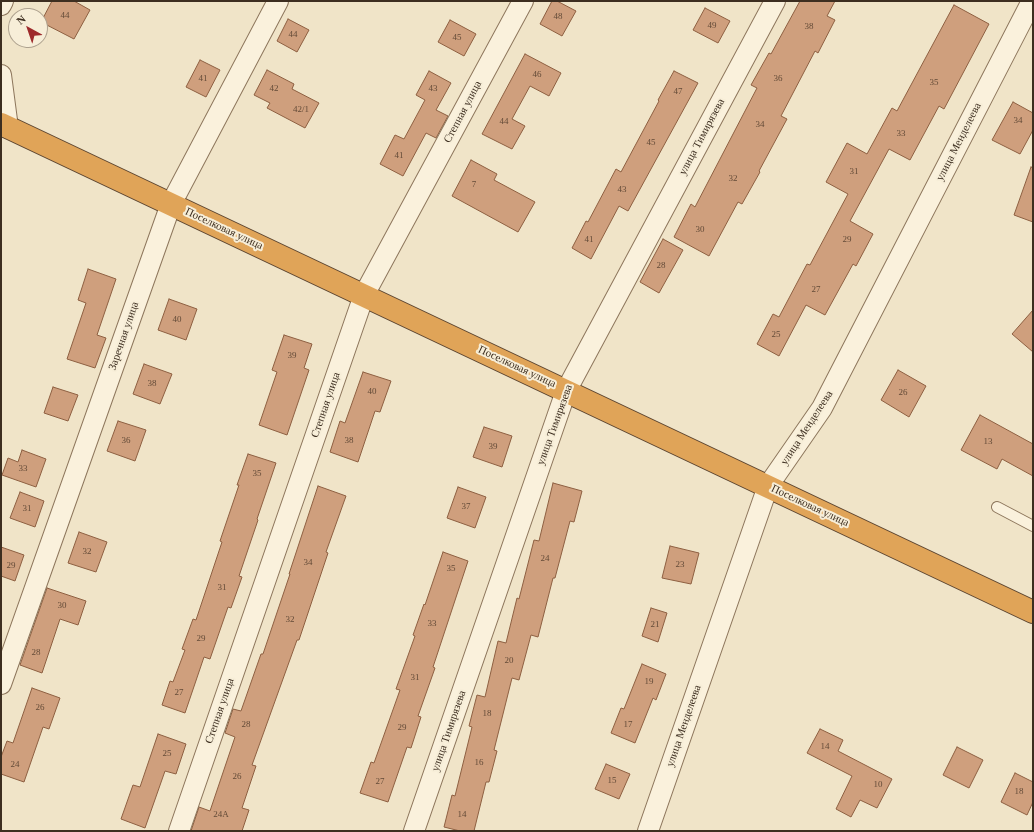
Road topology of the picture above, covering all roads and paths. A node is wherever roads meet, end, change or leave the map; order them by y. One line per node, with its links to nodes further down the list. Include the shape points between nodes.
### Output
1 (3, 1): 6 (street)
2 (278, 1): 9 (street, Заречная улица)
3 (523, 1): 10 (street, Степная улица)
4 (775, 1): 11 (street, улица Тимирязева)
5 (1032, 1): 12 (street, улица Менделеева, via 822,408)
6 (1, 5)
7 (1, 75): 8 (street)
8 (5, 126): 9 (highway, Поселковая улица)
9 (171, 204): 10 (highway, Поселковая улица); 16 (street, Заречная улица)
10 (364, 295): 11 (highway, Поселковая улица); 17 (street, Степная улица)
11 (566, 390): 12 (highway, Поселковая улица); 18 (street, улица Тимирязева)
12 (768, 486): 15 (highway, Поселковая улица); 19 (street, улица Менделеева)
13 (997, 507): 14 (lane)
14 (1033, 526)
15 (1033, 612)
16 (1, 684)
17 (179, 831)
18 (414, 831)
19 (648, 831)

